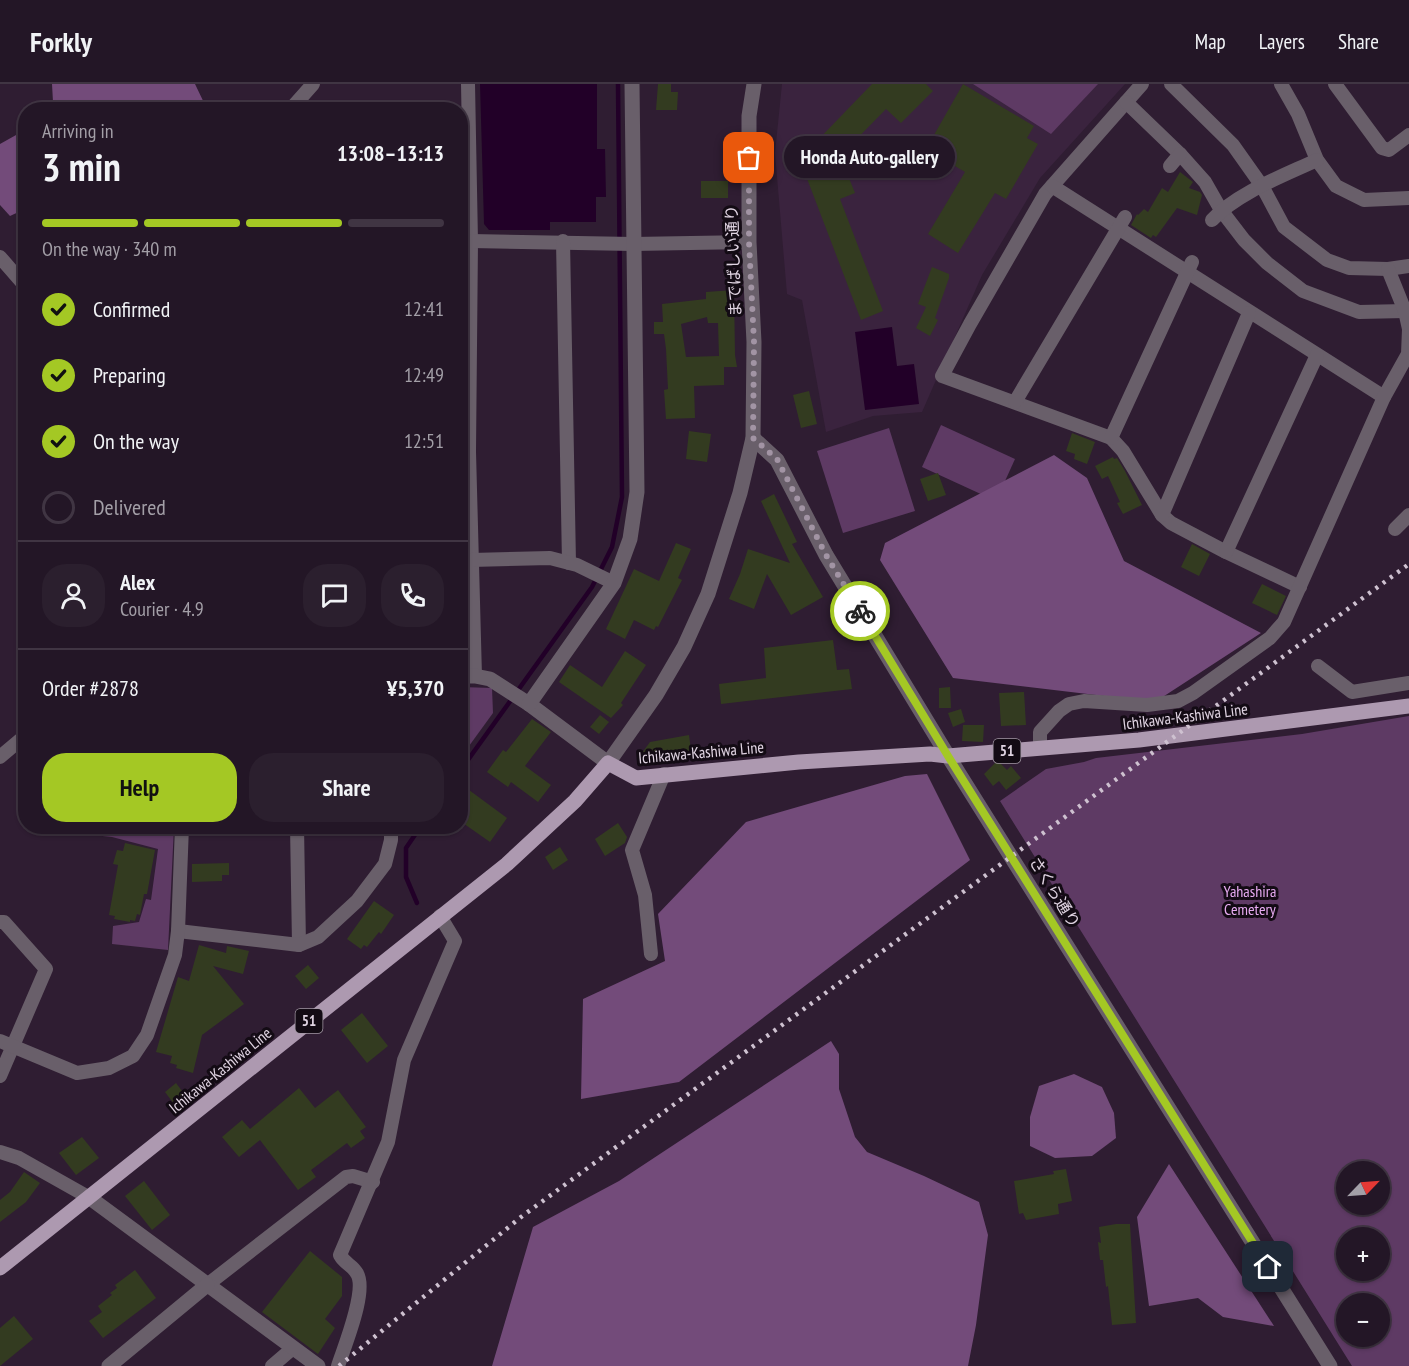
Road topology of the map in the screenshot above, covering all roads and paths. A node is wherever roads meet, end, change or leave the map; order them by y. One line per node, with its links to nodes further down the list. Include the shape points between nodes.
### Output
1 (313, 84): 9 (street)
2 (468, 84): 21 (street)
3 (632, 84): 23 (street)
4 (754, 84): 22 (street, までばしい通り, via 748,116)
5 (1142, 84): 10 (street)
6 (1171, 84): 16 (street, via 1233,146)
7 (1281, 84): 13 (street)
8 (1335, 84): 11 (street, via 1382,148 1389,150)
9 (297, 102)
10 (1126, 102): 12 (street); 15 (street)
11 (1409, 135)
12 (1180, 154): 14 (street); 18 (street, via 1205,182)
13 (1317, 160): 16 (street); 17 (street, via 1336,186 1364,200)
14 (1170, 165)
15 (1052, 186): 19 (street); 33 (street, via 942,376)
16 (1262, 186): 18 (street); 27 (street, via 1284,227 1327,260 1349,268)
17 (1409, 198)
18 (1217, 215): 29 (street, via 1303,291 1359,312)
19 (1121, 223): 26 (street); 33 (street)
20 (563, 241): 21 (street); 23 (street); 41 (street)
21 (471, 242): 40 (street)
22 (749, 242): 23 (street); 34 (street, までばしい通り)
23 (624, 243): 42 (street, via 637,492 630,539)
24 (0, 257): 28 (street)
25 (1409, 266): 27 (street)
26 (1190, 268): 30 (street); 35 (street)
27 (1388, 269): 29 (street)
28 (18, 278)
29 (1405, 311): 32 (street, via 1408,354)
30 (1249, 313): 31 (street); 36 (street)
31 (1317, 355): 32 (street); 39 (street)
32 (1384, 397): 43 (street)
33 (1016, 402): 35 (street)
34 (753, 438): 51 (street, さくら通り, via 777,459 826,555); 53 (street, までばしい通り, via 708,594 656,695)
35 (1111, 438): 36 (street)
36 (1162, 515): 39 (street)
37 (1409, 515): 38 (street)
38 (1395, 530)
39 (1226, 552): 43 (street)
40 (471, 560): 41 (street, via 550,558); 45 (street)
41 (569, 563): 42 (street)
42 (610, 581): 47 (street)
43 (1300, 587): 50 (street, via 1284,622 1270,638 1193,693 1147,705 1084,701 1070,704 1040,732)
44 (1318, 666): 46 (street, via 1352,692)
45 (468, 676): 47 (street, via 490,679)
46 (1409, 683)
47 (526, 702): 53 (street)
48 (1409, 706): 50 (main road, Ichikawa-Kashiwa Line / 51, via 1139,740)
49 (18, 742): 52 (street)
50 (1040, 748): 51 (main road, Ichikawa-Kashiwa Line / 51)
51 (948, 756): 54 (main road, Ichikawa-Kashiwa Line / 51, via 799,762); 76 (street, さくら通り)
52 (0, 757)
53 (608, 763): 54 (main road, Ichikawa-Kashiwa Line / 51, via 636,778); 58 (main road, Ichikawa-Kashiwa Line / 51, via 575,801 517,855)
54 (664, 774): 62 (street, via 632,850 645,895)
55 (182, 834): 60 (street)
56 (297, 834): 61 (street)
57 (392, 834): 61 (street, via 385,864 357,902 318,937)
58 (440, 916): 67 (street, via 455,941 404,1060 388,1142); 68 (main road, Ichikawa-Kashiwa Line / 51)
59 (0, 922): 64 (street, via 46,969)
60 (178, 931): 61 (street); 64 (street, via 175,955 147,1035 133,1056 109,1068 77,1073)
61 (299, 945)
62 (651, 954)
63 (0, 1041): 64 (street)
64 (14, 1047): 65 (street)
65 (0, 1076)
66 (0, 1152): 68 (street, via 19,1158)
67 (373, 1182): 70 (street, via 346,1177); 75 (street, via 340,1256 356,1271 361,1283)
68 (90, 1198): 69 (main road, Ichikawa-Kashiwa Line / 51); 70 (street)
69 (0, 1268)
70 (207, 1286): 71 (street); 72 (street)
71 (293, 1348): 73 (street); 74 (street)
72 (109, 1366)
73 (272, 1366)
74 (318, 1366)
75 (338, 1366)
76 (1330, 1366)

